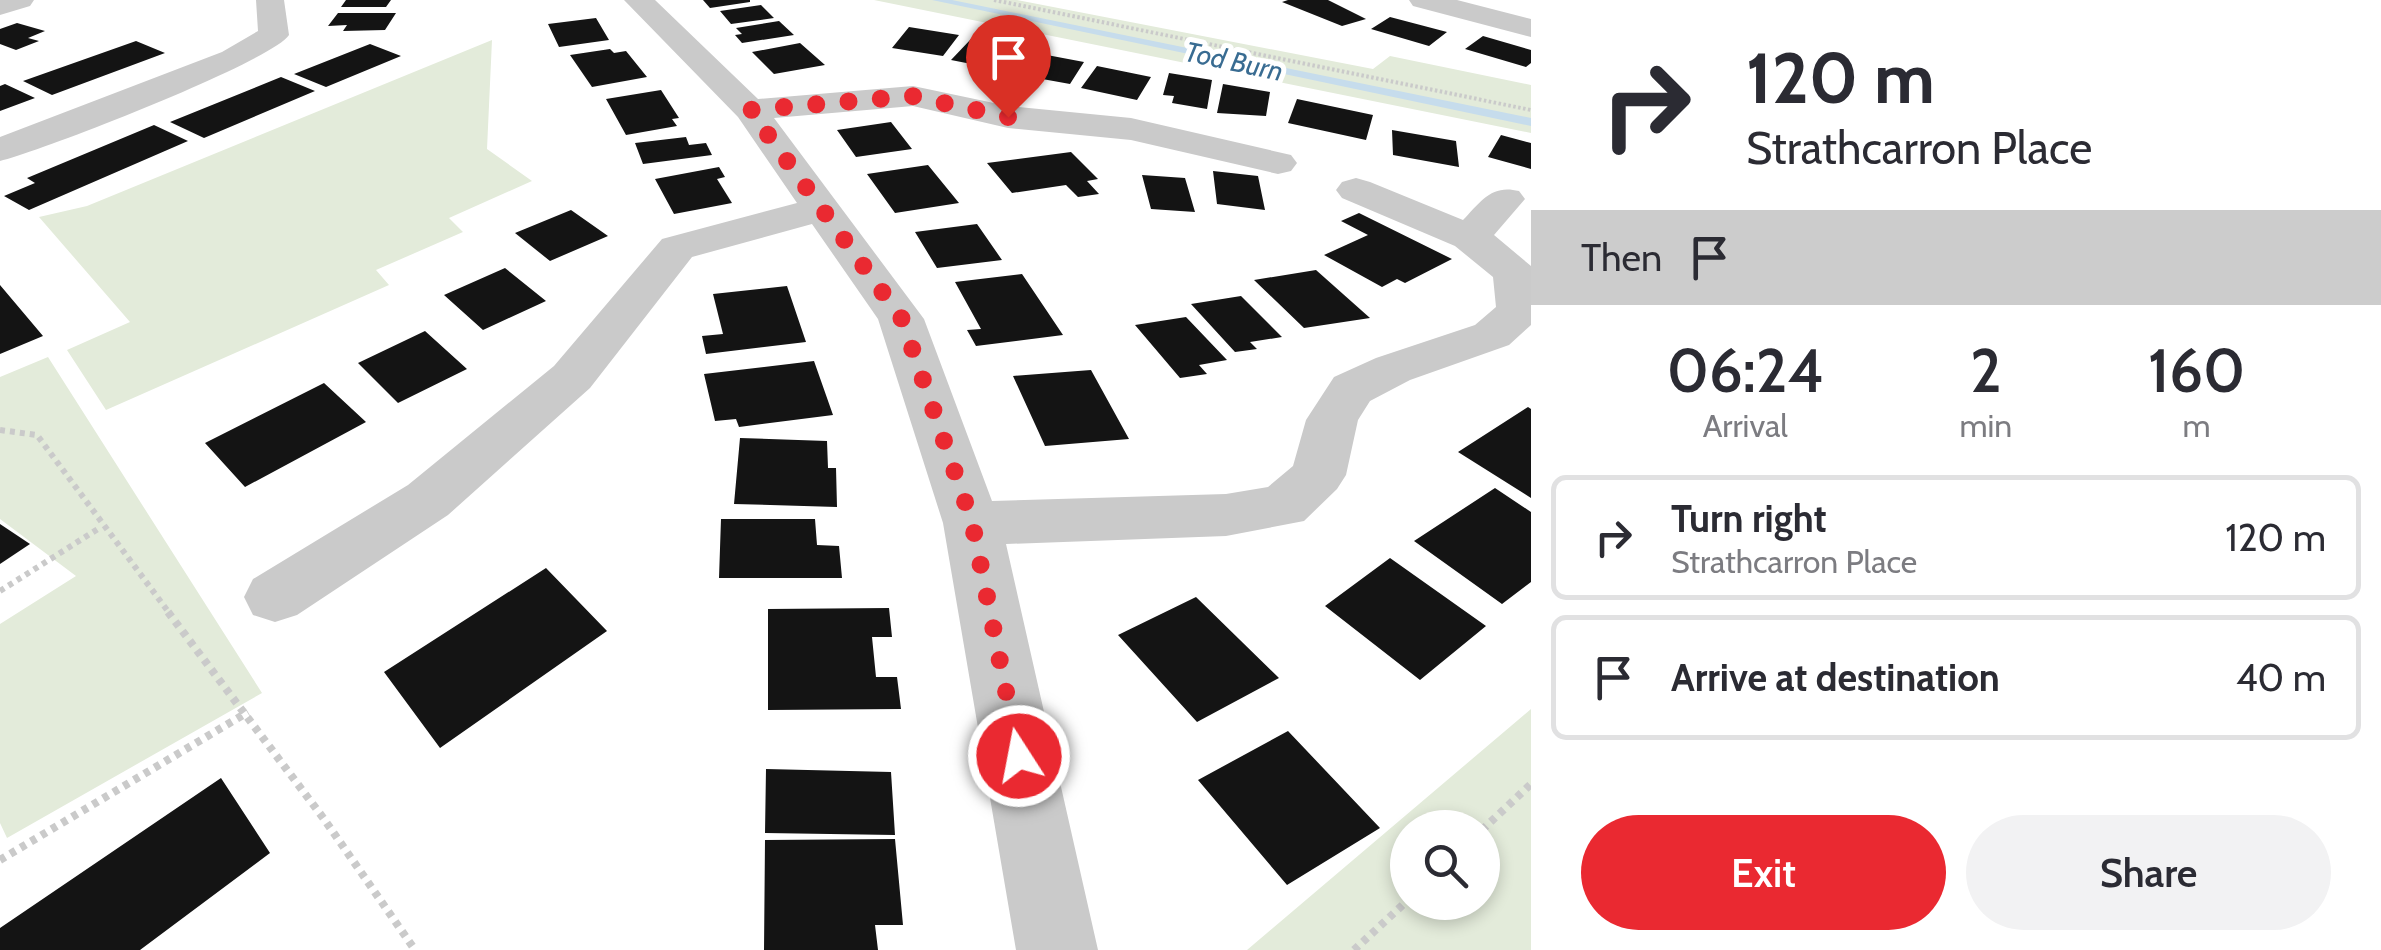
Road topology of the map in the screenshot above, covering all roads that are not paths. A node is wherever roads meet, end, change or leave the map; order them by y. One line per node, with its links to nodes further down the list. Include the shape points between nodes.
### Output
1 (20, 0): 5 (street)
2 (270, 0): 7 (street)
3 (638, 0): 9 (street)
4 (1423, 0): 6 (street)
5 (0, 6)
6 (1531, 28)
7 (290, 37): 8 (street); 10 (street)
8 (206, 48)
9 (750, 110): 11 (street, via 912,96 1127,144); 14 (street)
10 (0, 150)
11 (1278, 164)
12 (1356, 190): 15 (street)
13 (1505, 198): 15 (street)
14 (822, 209): 16 (street, via 902,319); 17 (street, via 677,248 557,389 428,500)
15 (1470, 237): 16 (street, via 1514,273 1518,311 1492,335 1352,389 1332,420 1318,475 1284,506 1226,515)
16 (972, 522): 18 (street)
17 (275, 597)
18 (1057, 950)

